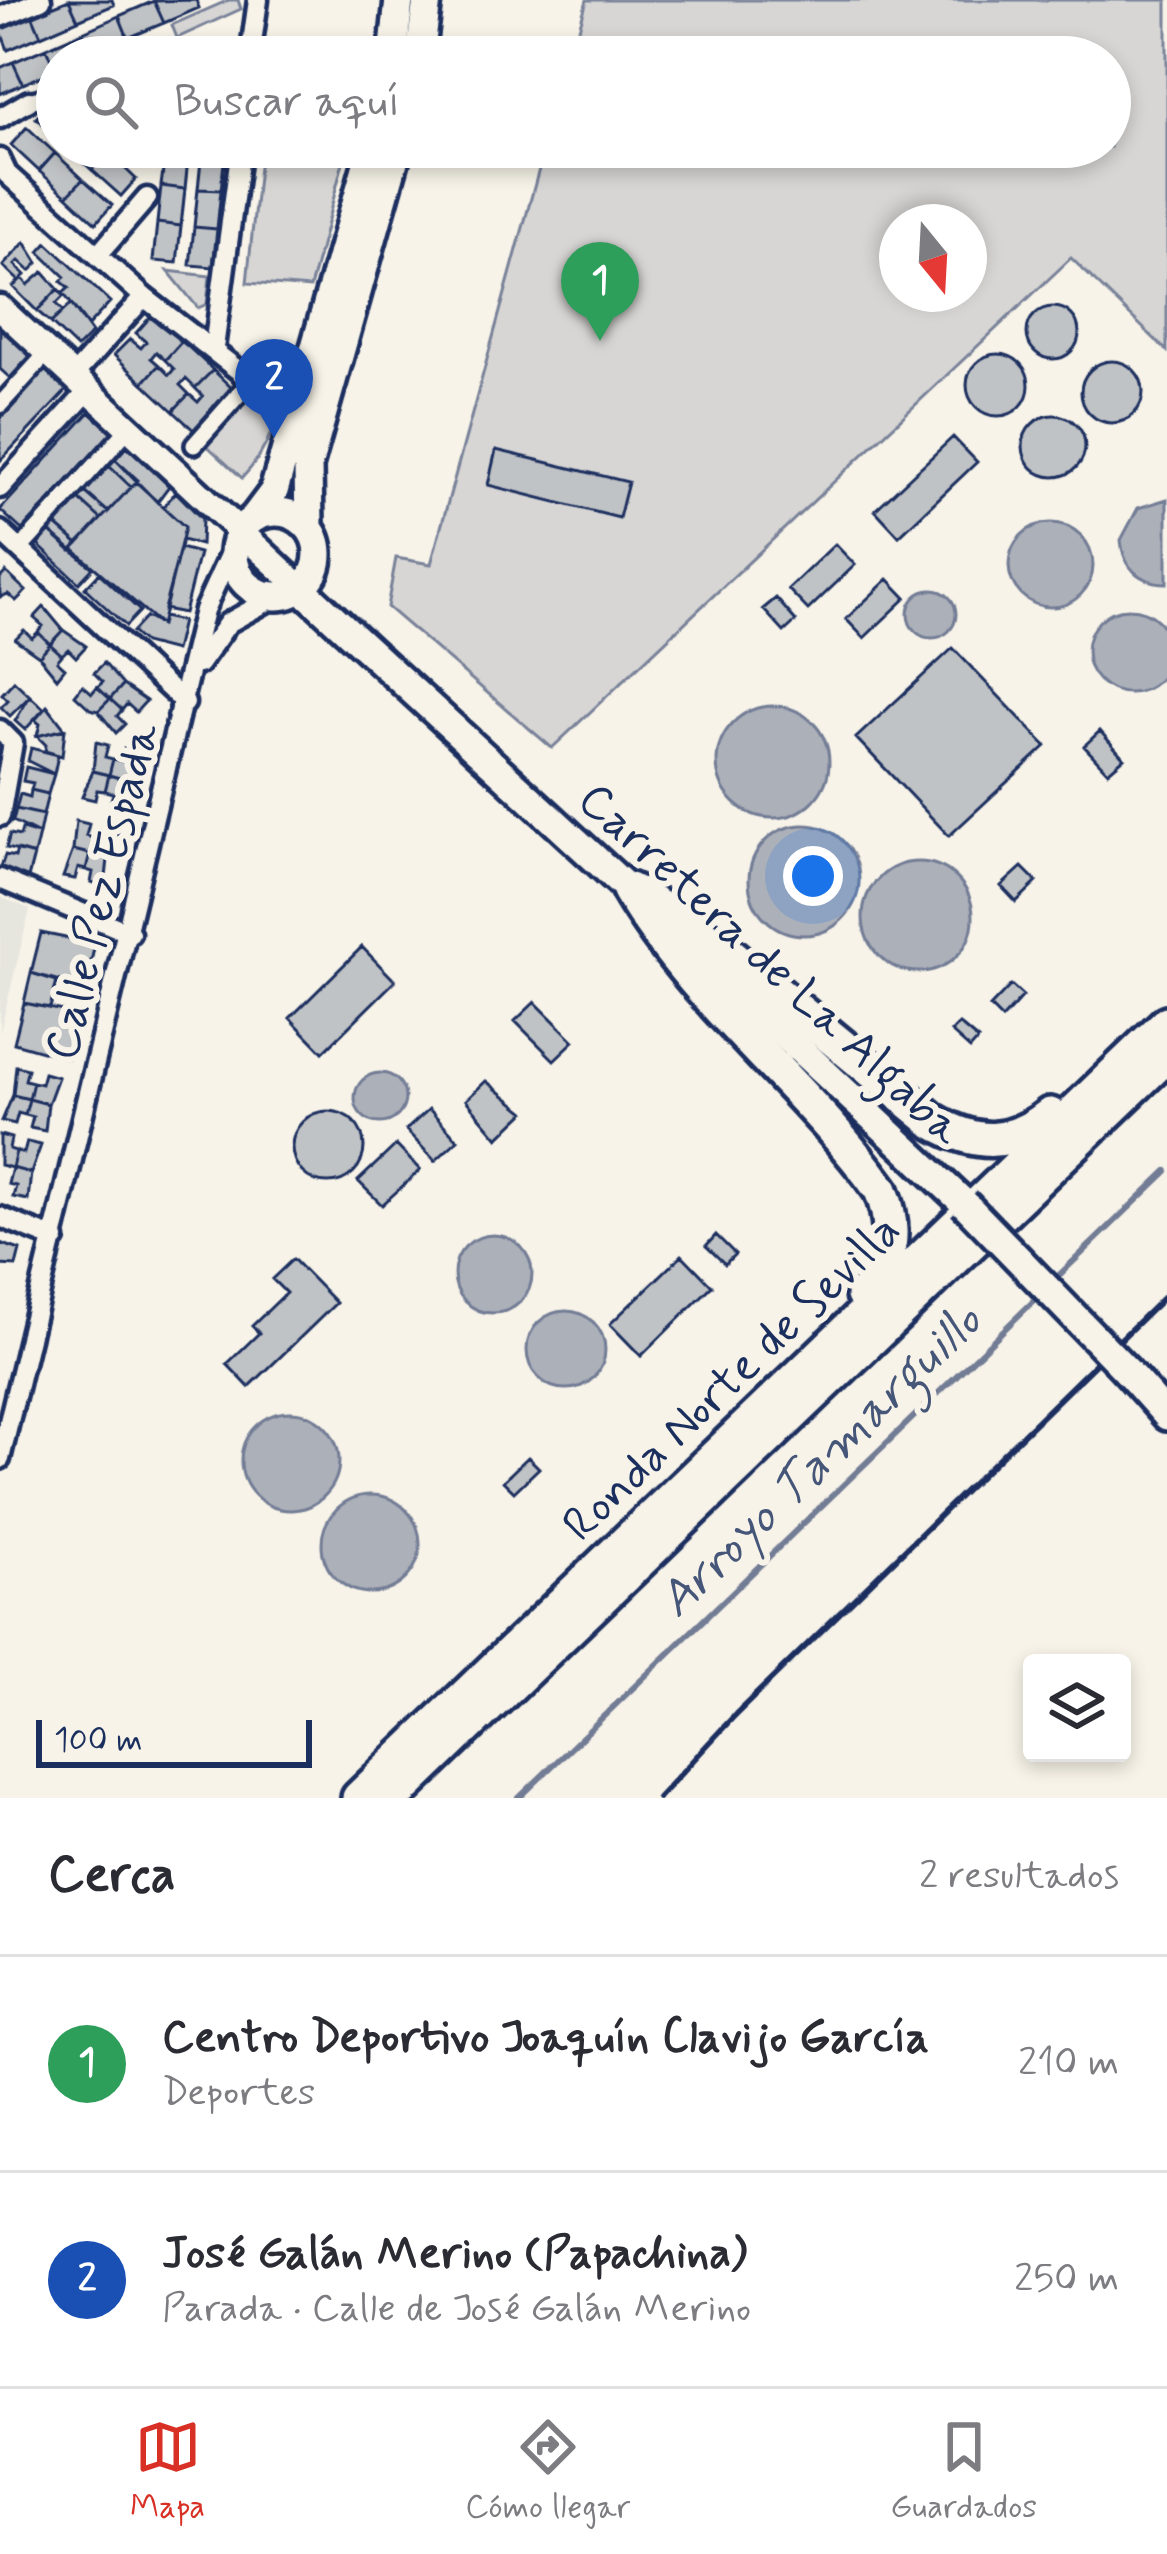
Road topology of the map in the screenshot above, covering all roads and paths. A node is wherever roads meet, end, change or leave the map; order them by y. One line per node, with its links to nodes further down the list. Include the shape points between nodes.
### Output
1 (40, 0): 5 (street)
2 (258, 0): 6 (street)
3 (399, 0): 7 (main road)
4 (427, 0): 8 (main road)
5 (0, 17)
6 (253, 36)
7 (395, 36)
8 (423, 36)
9 (36, 99): 10 (street)
10 (29, 101): 11 (street)
11 (0, 118)
12 (238, 168): 20 (street)
13 (366, 168): 29 (main road, via 274,491)
14 (392, 168): 28 (main road, via 308,466)
15 (2, 172): 17 (street)
16 (149, 192): 17 (street)
17 (98, 254): 18 (street)
18 (144, 297): 20 (street); 23 (street)
19 (0, 308): 21 (street)
20 (214, 348): 22 (street)
21 (48, 352): 23 (street); 24 (street)
22 (258, 374): 26 (street)
23 (81, 383): 25 (street); 27 (street)
24 (0, 405)
25 (130, 427): 29 (street); 31 (street)
26 (194, 445)
27 (0, 488)
28 (309, 527): 29 (main road, via 287,513); 32 (main road)
29 (243, 530): 33 (main road, via 235,564 245,584); 35 (street, Calle Pez Espada, via 204,610)
30 (0, 531): 31 (street)
31 (20, 549): 35 (street)
32 (319, 560): 33 (main road); 34 (main road, via 324,592)
33 (289, 593): 34 (main road, Carretera de La Algaba); 35 (street, Calle Pez Espada, via 248,610 212,640)
34 (346, 628): 39 (main road, Carretera de La Algaba)
35 (187, 697): 40 (street, Calle Pez Espada)
36 (0, 730): 37 (street, via 13,742)
37 (0, 816)
38 (0, 879): 40 (street)
39 (629, 890): 41 (highway, via 721,946 933,1121 976,1141 1038,1125); 45 (main road, Carretera de La Algaba, bridge, via 964,1203); 47 (highway, via 702,991 870,1174 890,1212 890,1250 878,1280)
40 (130, 933): 44 (street, Calle Pez Espada)
41 (1167, 1021): 47 (highway, Ronda Norte de Sevilla)
42 (1167, 1055): 49 (highway, Ronda Norte de Sevilla)
43 (0, 1217): 44 (street)
44 (55, 1239): 46 (street, Calle Pez Espada)
45 (1167, 1416)
46 (0, 1459)
47 (707, 1464): 48 (highway, Ronda Norte de Sevilla)
48 (359, 1798)
49 (393, 1798)

